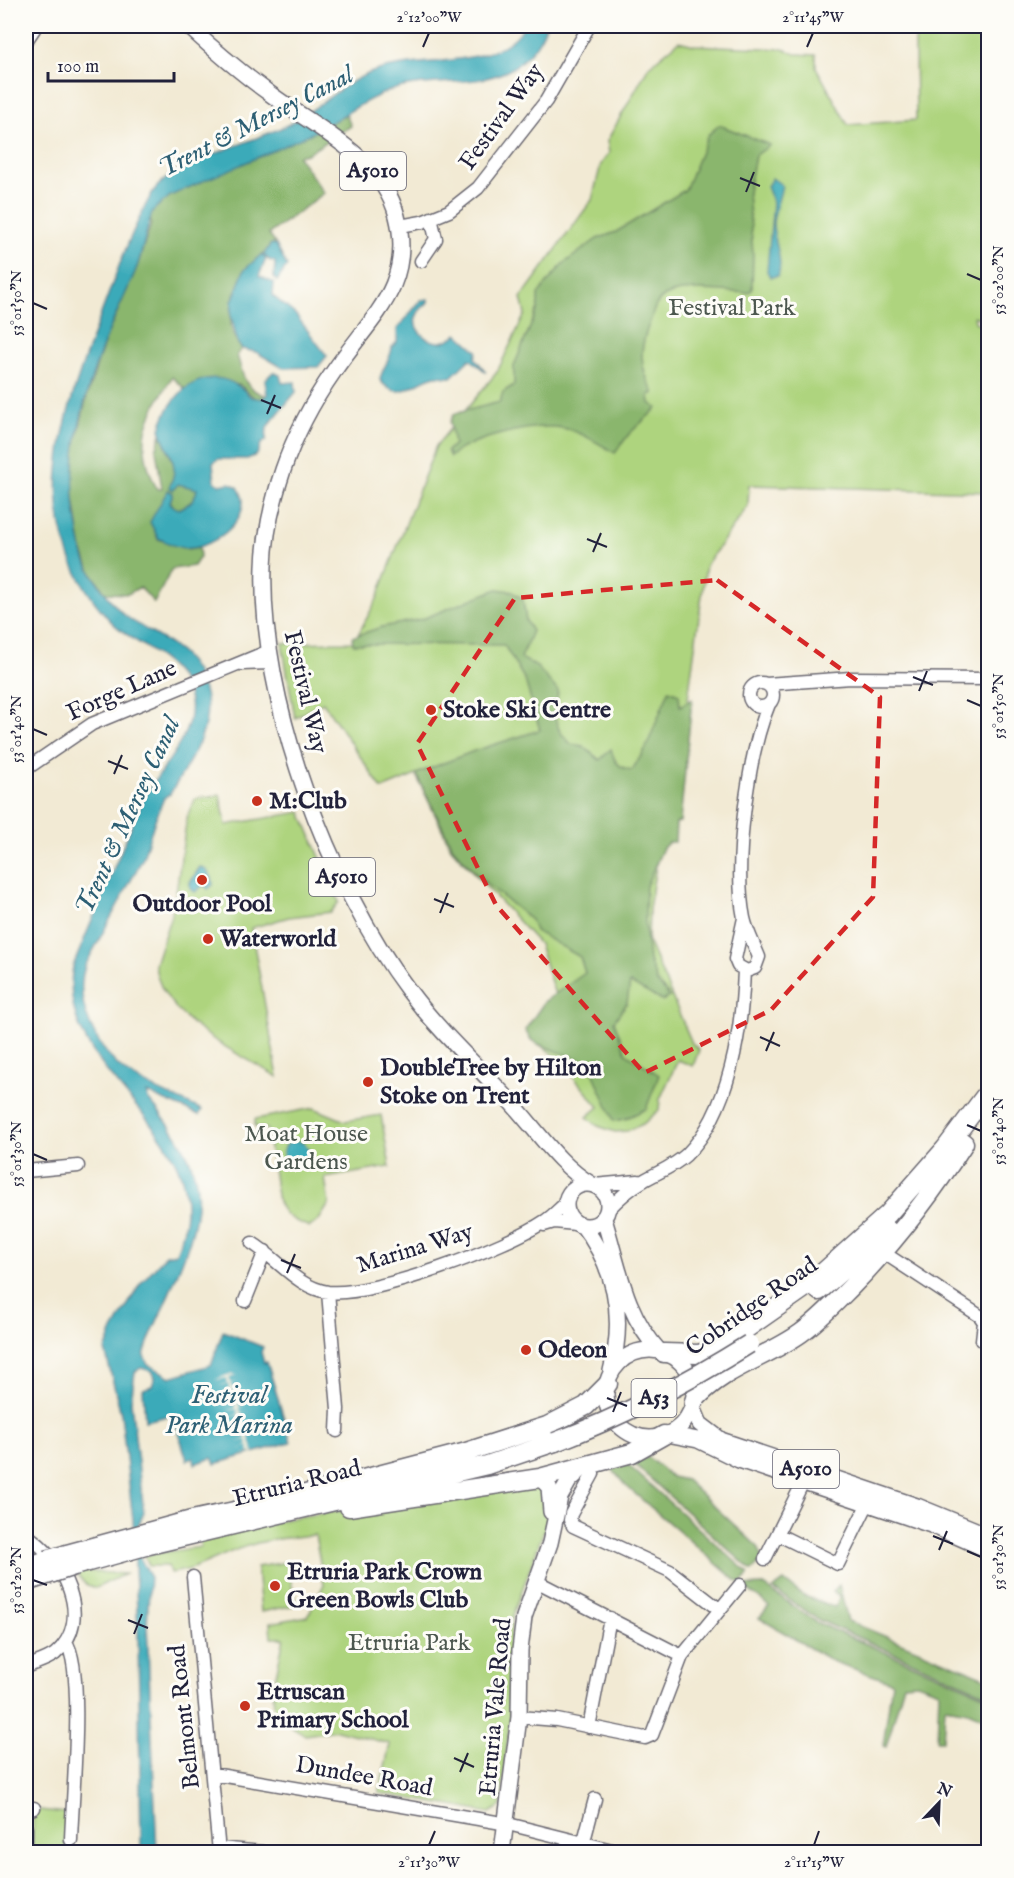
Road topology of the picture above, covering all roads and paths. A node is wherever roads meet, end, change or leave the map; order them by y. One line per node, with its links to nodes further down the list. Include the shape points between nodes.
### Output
1 (36, 26): 4 (street)
2 (188, 26): 6 (main road, A5010, via 237,69 352,153 380,179)
3 (590, 26): 5 (street, Festival Way, via 546,101 478,188 449,211)
4 (26, 41)
5 (431, 218): 6 (street, Festival Way); 7 (street, via 436,238)
6 (400, 226): 8 (main road, Festival Way / A5010, via 395,286 328,379 305,421 275,498 264,561)
7 (421, 261)
8 (270, 657): 15 (street, Forge Lane, via 174,689 92,724); 23 (main road, Festival Way / A5010, via 302,778 342,878 380,949 440,1028)
9 (988, 679): 10 (street, via 851,678)
10 (795, 683): 11 (street); 12 (street)
11 (766, 684): 12 (street, via 772,689); 13 (street, via 750,688)
12 (771, 700): 13 (street, via 762,707); 14 (street)
13 (754, 705): 14 (street)
14 (759, 729): 16 (street, via 743,839)
15 (26, 769)
16 (744, 918): 17 (street); 18 (street)
17 (753, 949): 18 (street, via 747,946); 19 (street, via 758,953 758,963 751,970)
18 (739, 950): 19 (street, via 736,963)
19 (744, 970): 26 (street, via 740,1027 714,1113 687,1154 673,1166)
20 (988, 1092): 38 (highway, via 888,1214 809,1285 716,1350 698,1354)
21 (988, 1105): 22 (highway, Cobridge Road / A53)
22 (964, 1143): 34 (highway, via 935,1189); 46 (highway, Cobridge Road / A53, bridge, via 882,1236 816,1294 702,1372 620,1416 555,1442 487,1465)
23 (556, 1153): 27 (main road, Festival Way / A5010); 28 (main road, Festival Way / A5010, via 566,1182)
24 (78, 1166): 25 (street)
25 (26, 1171)
26 (645, 1179): 27 (street); 29 (street, via 623,1194)
27 (593, 1185): 28 (main road, via 579,1185); 29 (main road, A5010, via 606,1196)
28 (566, 1200): 30 (main road, A5010, via 567,1214); 31 (street, Marina Way, via 546,1221)
29 (606, 1214): 30 (main road, via 598,1224); 38 (main road, A5010, via 629,1305 641,1328)
30 (579, 1225): 31 (street, Marina Way, via 554,1222); 39 (main road, A5010, via 599,1248 618,1305 620,1327)
31 (531, 1229): 35 (street, Marina Way, via 439,1268 380,1286)
32 (252, 1243): 33 (street, Marina Way)
33 (265, 1251): 35 (street, Marina Way, via 307,1285); 36 (street)
34 (884, 1253): 37 (street, via 980,1316 984,1322); 40 (highway, via 802,1333 711,1383)
35 (328, 1292): 41 (street, via 341,1383)
36 (245, 1301)
37 (982, 1340)
38 (662, 1352): 39 (main road, via 645,1351 629,1356); 40 (main road, via 678,1361 689,1374)
39 (608, 1382): 42 (main road, via 608,1407 621,1426 642,1437); 48 (highway, via 586,1406 547,1426)
40 (693, 1403): 42 (main road, via 683,1422); 44 (main road, A5010, via 699,1424 712,1436)
41 (337, 1431)
42 (666, 1434): 43 (highway); 44 (main road, A5010, via 698,1440 739,1460)
43 (589, 1470): 45 (highway); 49 (main road, Etruria Vale Road, via 569,1481 560,1497); 63 (street, via 574,1498 570,1517 573,1526 670,1571)
44 (807, 1476): 47 (main road, A5010); 50 (street); 51 (main road, A5010, via 917,1506)
45 (540, 1478): 48 (highway, via 366,1505); 49 (main road, via 550,1492)
46 (378, 1490): 48 (highway, Etruria Road / A53)
47 (867, 1503): 50 (street, via 838,1564); 53 (main road, A5010)
48 (275, 1509): 57 (highway, Etruria Road / A53, bridge, via 137,1541)
49 (552, 1533): 60 (main road, Etruria Vale Road)
50 (779, 1534): 56 (street)
51 (988, 1535)
52 (26, 1536): 65 (street, via 50,1553 67,1582 73,1614)
53 (960, 1538): 54 (main road, A5010); 55 (main road)
54 (988, 1550)
55 (988, 1555)
56 (765, 1559)
57 (50, 1567): 58 (highway, Etruria Road / A53); 61 (highway, Etruria Road / A53)
58 (26, 1568)
59 (193, 1577): 70 (street, Belmont Road)
60 (536, 1581): 64 (street); 68 (main road, Etruria Vale Road, via 528,1600 520,1650)
61 (26, 1582)
62 (740, 1585): 63 (street)
63 (720, 1609): 66 (street)
64 (610, 1618): 66 (street); 69 (street)
65 (66, 1642): 67 (street, via 54,1655); 74 (street, via 72,1650 75,1714)
66 (682, 1656): 69 (street, via 652,1734 645,1738)
67 (26, 1667)
68 (519, 1718): 69 (street); 72 (main road, Etruria Vale Road)
69 (589, 1727)
70 (213, 1774): 72 (street, Dundee Road); 77 (street, Belmont Road)
71 (595, 1799): 76 (street)
72 (508, 1824): 76 (street, Dundee Road); 79 (main road, Etruria Vale Road)
73 (26, 1828): 75 (street)
74 (70, 1840)
75 (26, 1841)
76 (582, 1848): 80 (street, Dundee Road)
77 (219, 1850): 78 (street)
78 (262, 1852)
79 (502, 1852)
80 (620, 1852)

